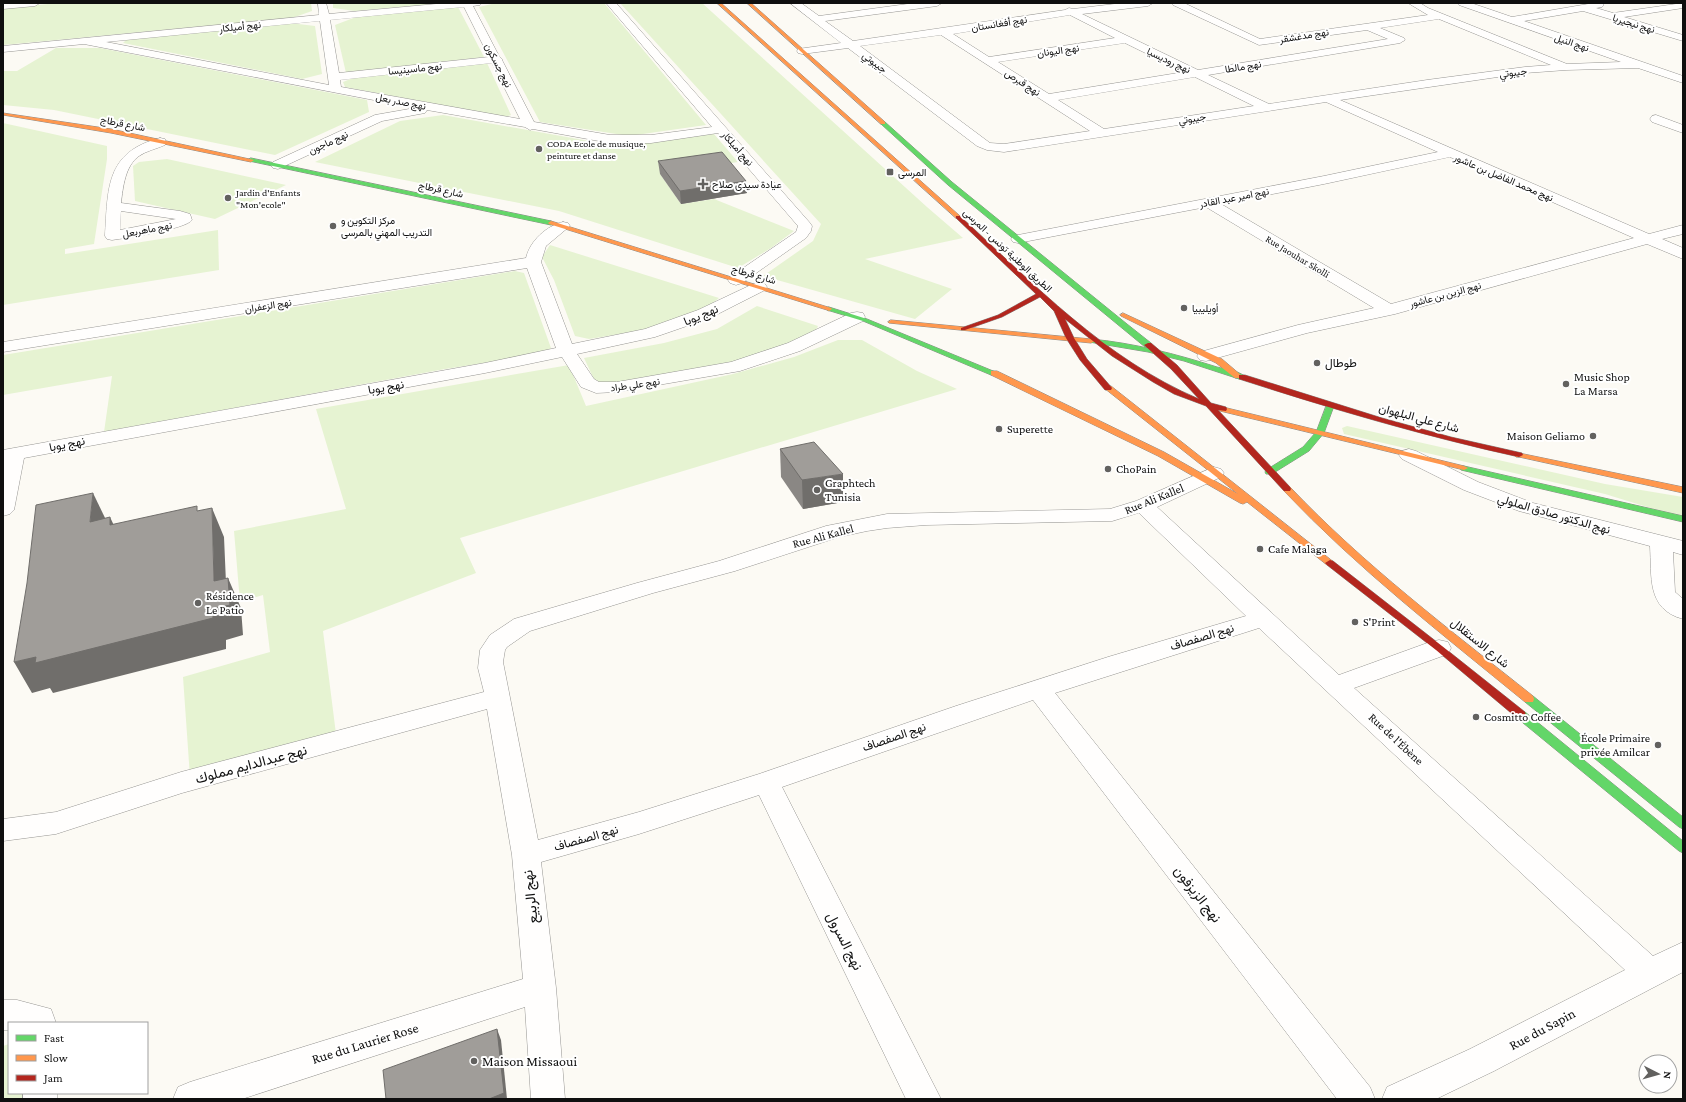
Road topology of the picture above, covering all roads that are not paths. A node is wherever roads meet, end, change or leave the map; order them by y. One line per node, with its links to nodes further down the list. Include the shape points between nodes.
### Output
1 (35, 3): 17 (street)
2 (322, 3): 24 (street)
3 (611, 3): 52 (street, نهج أميلكار)
4 (719, 3): 68 (main road, الطريق الوطنية تونس - المرسى, via 980,236)
5 (749, 3): 34 (main road, الطريق الوطنية تونس - المرسى)
6 (796, 3): 25 (street, جيبوتي)
7 (937, 3): 18 (street)
8 (1054, 3): 20 (street, نهج روديسيا)
9 (1148, 3): 15 (street, نهج أفغانستان)
10 (1176, 3): 27 (street, نهج مدغشقر, via 1256,42)
11 (1413, 3): 22 (street)
12 (1462, 3): 26 (street, نهج النيل)
13 (1608, 3): 19 (street)
14 (472, 4): 24 (street, نهج أميلكار); 35 (street, نهج جسكون)
15 (1119, 4): 20 (street, نهج أفغانستان)
16 (1683, 5): 23 (street)
17 (3, 6)
18 (906, 7): 21 (street); 25 (street)
19 (1585, 8): 23 (street, نهج نيجيريا); 26 (street)
20 (1072, 12): 28 (street, نهج أفغانستان); 30 (street, نهج روديسيا)
21 (919, 14)
22 (1440, 16): 27 (street, نهج مدغشقر); 38 (street)
23 (1611, 16): 29 (street, نهج نيجيريا)
24 (324, 18): 31 (street, نهج أميلكار); 40 (street)
25 (818, 19): 32 (street, جيبوتي)
26 (1510, 20): 37 (street, نهج النيل)
27 (1366, 26): 39 (street, نهج مالطا, via 1400,40)
28 (943, 29): 32 (street, نهج أفغانستان); 36 (street, نهج قبرص)
29 (1683, 38)
30 (1126, 40): 36 (street, نهج اليونان); 39 (street, نهج روديسيا)
31 (84, 41): 33 (street, نهج أميلكار); 42 (street, نهج صدر بعل)
32 (851, 44): 34 (street, نهج أفغانستان); 54 (street, جيبوتي, via 987,146 1004,148)
33 (3, 49)
34 (802, 51): 62 (main road, الطريق الوطنية تونس - المرسى, via 958,191)
35 (497, 59): 40 (street, نهج ماسينيسا); 51 (street, نهج جسكون)
36 (989, 60): 44 (street, نهج قبرص)
37 (1636, 65): 38 (street, جيبوتي); 41 (street, نهج النيل)
38 (1566, 67): 45 (street, جيبوتي, via 1457,79)
39 (1199, 74): 44 (street, نهج مالطا); 46 (street, نهج روديسيا)
40 (334, 78): 42 (street)
41 (1683, 80)
42 (336, 90): 43 (street, نهج صدر بعل)
43 (380, 97): 47 (street, نهج صدر بعل); 49 (street, via 383,111)
44 (1049, 98): 54 (street, نهج قبرص)
45 (1326, 98): 46 (street, جيبوتي); 56 (street, نهج محمد الفاضل بن عاشور)
46 (1266, 107): 54 (street, جيبوتي)
47 (436, 108): 49 (street, نهج ماجون); 51 (street, نهج صدر بعل)
48 (3, 114): 55 (main road, شارع قرطاج, via 111,131)
49 (379, 118): 57 (street, نهج ماجون)
50 (1656, 119): 53 (street)
51 (530, 126): 52 (street, نهج صدر بعل, via 626,140)
52 (721, 128): 66 (street, نهج أميلكار, via 804,226 801,235)
53 (1683, 129)
54 (1102, 133)
55 (160, 142): 57 (main road, شارع قرطاج); 59 (street, via 133,154 123,166)
56 (1450, 153): 58 (street, نهج امير عبد القادر); 63 (street, نهج محمد الفاضل بن عاشور)
57 (278, 165): 60 (main road, شارع قرطاج)
58 (1207, 202): 62 (street, نهج امير عبد القادر); 71 (street, Rue Jaouhar Skolli)
59 (115, 206)
60 (563, 226): 65 (street, via 542,240 534,250); 66 (main road, شارع قرطاج)
61 (1683, 230): 63 (street, نهج الزين بن عاشور)
62 (1018, 239): 69 (main road, الطريق الوطنية تونس - المرسى)
63 (1648, 239): 64 (street, نهج محمد الفاضل بن عاشور); 71 (street, نهج الزين بن عاشور)
64 (1683, 254)
65 (533, 262): 78 (street, نهج الزعفران); 79 (street, نهج علي طراد)
66 (736, 280): 67 (main road, شارع قرطاج)
67 (759, 287): 72 (main road, شارع قرطاج); 79 (street, نهج يوبا, via 680,324)
68 (1041, 294): 70 (main road, الطريق الوطنية تونس - المرسى); 73 (main road, via 1000,316)
69 (1102, 305): 80 (main road, الطريق الوطنية تونس - المرسى); 82 (main road)
70 (1057, 310): 75 (main road, الطريق الوطنية تونس - المرسى); 77 (main road)
71 (1389, 310): 82 (street, نهج الزين بن عاشور)
72 (861, 318): 73 (main road, شارع علي البلهوان); 79 (street, نهج علي طراد, via 794,347 734,367 609,388 591,386); 83 (main road)
73 (963, 329): 74 (main road, شارع علي البلهوان)
74 (998, 331): 75 (main road, شارع علي البلهوان); 76 (main road)
75 (1070, 338): 77 (main road, شارع علي البلهوان); 91 (main road, الطريق الوطنية تونس - المرسى, via 1105,385)
76 (984, 339)
77 (1096, 341): 80 (main road, شارع علي البلهوان); 85 (main road, via 1150,379)
78 (3, 347)
79 (566, 350): 88 (street, نهج يوبا, via 485,368)
80 (1153, 351): 84 (main road, شارع علي البلهوان); 85 (main road, الطريق الوطنية تونس - المرسى, via 1174,368)
81 (978, 355): 83 (main road)
82 (1206, 356): 84 (main road, via 1226,365)
83 (978, 365): 91 (main road)
84 (1238, 376): 86 (main road, شارع علي البلهوان)
85 (1208, 405): 87 (main road); 90 (main road, الطريق الوطنية تونس - المرسى)
86 (1330, 406): 87 (main road); 92 (main road, شارع علي البلهوان, via 1429,434)
87 (1320, 433): 89 (main road); 90 (main road, via 1306,449)
88 (9, 455): 94 (street)
89 (1409, 456): 95 (main road); 96 (street, نهج الدكتور صادق الملولي, via 1471,486 1526,508)
90 (1269, 472): 105 (main road, شارع الاستقلال, via 1313,518 1368,568)
91 (1209, 475): 93 (street, Rue Ali Kallel); 100 (main road, الطريق الوطنية تونس - المرسى, via 1272,517)
92 (1683, 490)
93 (1143, 505): 99 (street, Rue de l'Ébène); 103 (street, Rue Ali Kallel, via 1112,515 904,520 834,531 727,566 522,625 506,634 491,654 490,668)
94 (3, 510)
95 (1683, 519)
96 (1662, 543): 97 (street, نهج الدكتور صادق الملولي); 98 (street, via 1664,592 1668,599)
97 (1683, 548)
98 (1683, 610)
99 (1262, 619): 101 (street, Rue de l'Ébène); 102 (street, نهج الصفصاف)
100 (1440, 648): 101 (street); 107 (main road)
101 (1337, 685): 110 (street, Rue de l'Ébène)
102 (1038, 689): 104 (street, نهج الصفصاف); 117 (street, نهج الزيزفون)
103 (498, 697): 106 (street, نهج عبدالدايم مملوك, via 181,783 56,823); 108 (street, نهج الربيع)
104 (766, 782): 108 (street, نهج الصفصاف, via 639,823); 116 (street, نهج السرول)
105 (1683, 824)
106 (3, 830)
107 (1683, 848)
108 (526, 855): 111 (street, نهج الربيع)
109 (1683, 956): 110 (street, Rue du Sapin)
110 (1649, 972): 118 (street, Rue du Sapin, via 1482,1060)
111 (540, 988): 114 (street, Rue du Laurier Rose); 115 (street, نهج الربيع)
112 (3, 1015): 113 (street, via 17,1015)
113 (39, 1022)
114 (190, 1099)
115 (548, 1099)
116 (924, 1099)
117 (1358, 1099)
118 (1399, 1099)

